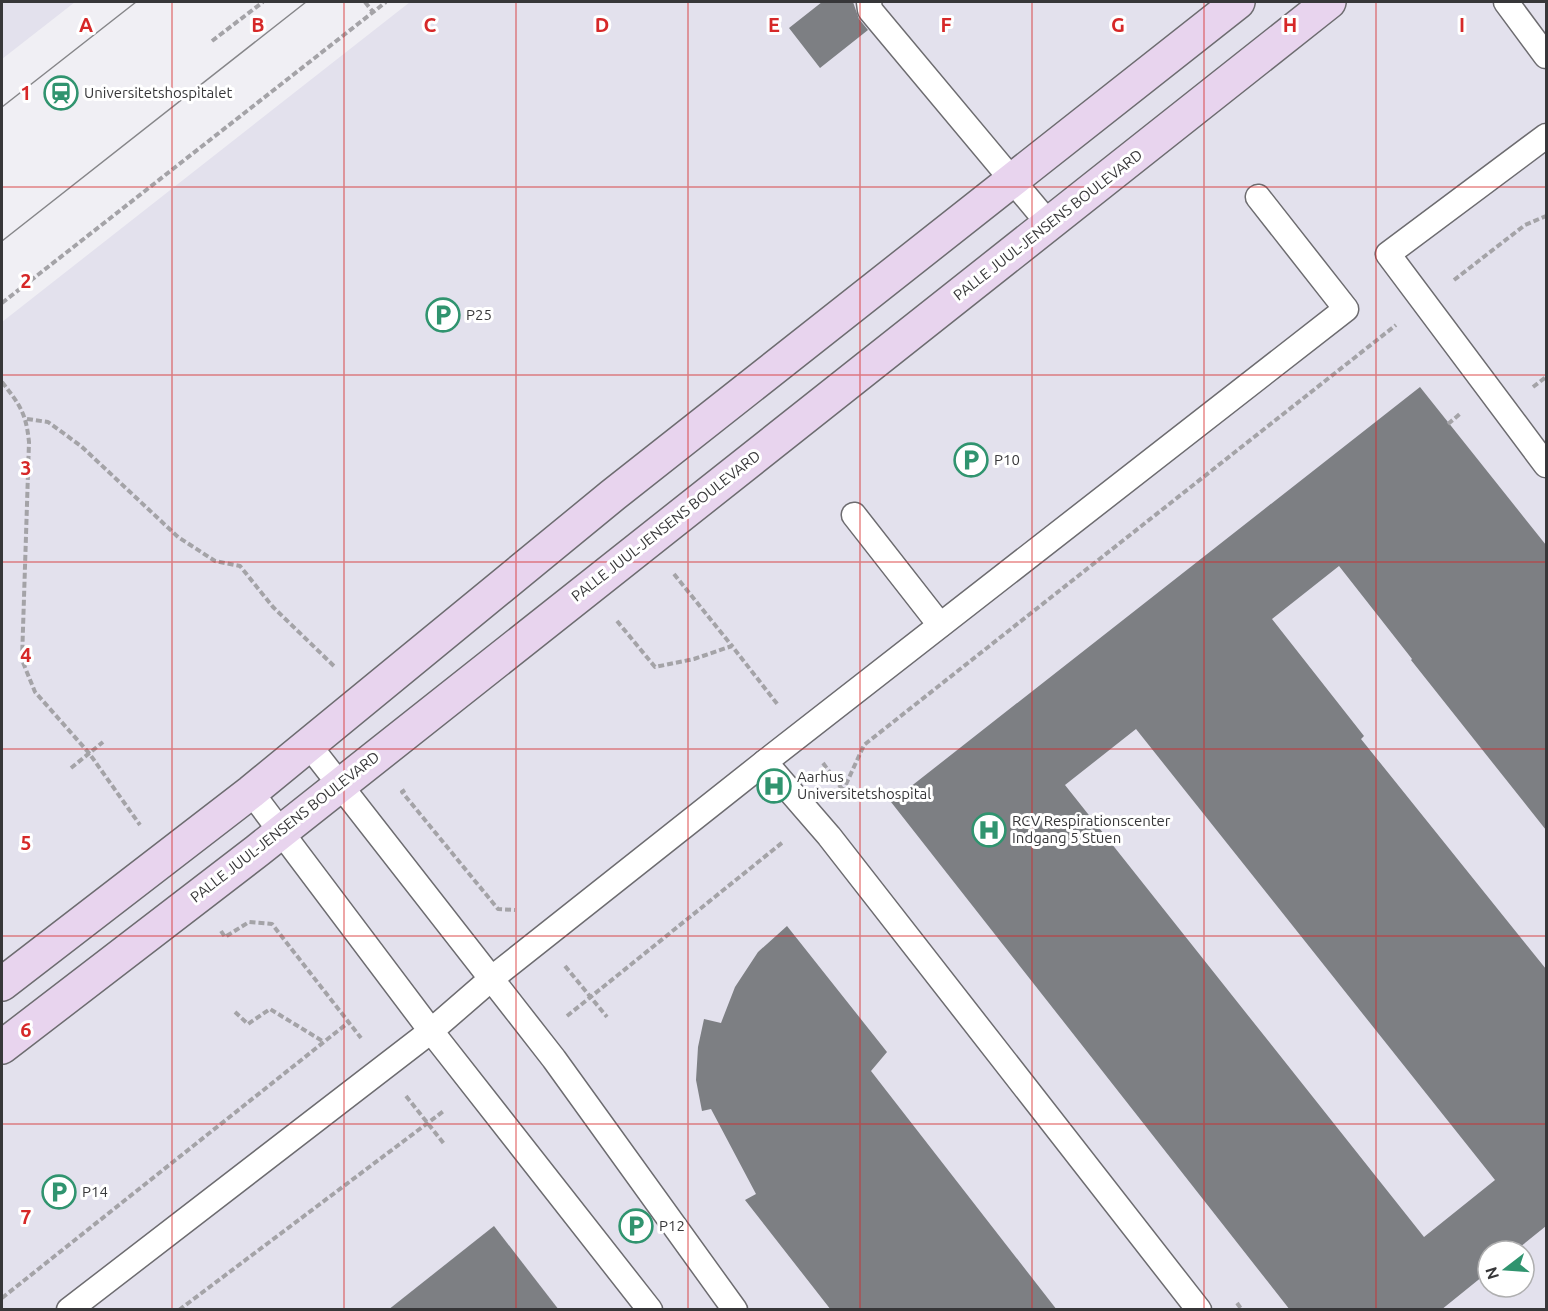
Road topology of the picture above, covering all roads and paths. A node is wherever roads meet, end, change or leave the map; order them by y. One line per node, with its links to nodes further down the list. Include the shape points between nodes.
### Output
1 (263, 2): 9 (path)
2 (365, 2): 8 (path)
3 (386, 2): 8 (path)
4 (869, 2): 12 (lane, via 870,10)
5 (1238, 2): 12 (street)
6 (1329, 2): 15 (street, PALLE JUUL-JENSENS BOULEVARD)
7 (1506, 2): 10 (lane)
8 (373, 12): 16 (path)
9 (212, 41)
10 (1546, 56)
11 (1546, 136): 17 (lane, via 1388,254)
12 (1012, 180): 15 (lane); 23 (street, via 613,495)
13 (1258, 197): 22 (lane, via 1346,309)
14 (1546, 216): 17 (path, via 1515,232)
15 (1049, 224): 29 (street, PALLE JUUL-JENSENS BOULEVARD)
16 (2, 303)
17 (1425, 303): 20 (lane); 32 (path, via 864,745 845,791)
18 (2, 382): 19 (path)
19 (27, 419): 23 (path, via 48,422 81,446 178,537 215,561 240,566 273,607); 26 (path, via 22,660 35,692)
20 (1546, 465)
21 (854, 515): 22 (lane)
22 (940, 625): 27 (lane)
23 (366, 697): 25 (street)
24 (103, 742): 26 (path)
25 (308, 744): 29 (lane); 31 (street)
26 (89, 753): 28 (path); 34 (path)
27 (765, 762): 32 (lane); 36 (lane)
28 (71, 768)
29 (340, 784): 33 (street, PALLE JUUL-JENSENS BOULEVARD); 37 (lane)
30 (410, 786): 36 (path, via 402,792 498,909 520,910)
31 (251, 792): 33 (lane); 34 (street)
32 (813, 818): 39 (path); 56 (lane)
33 (280, 833): 35 (street, PALLE JUUL-JENSENS BOULEVARD); 43 (lane)
34 (166, 857): 38 (street)
35 (196, 897): 42 (path, via 225,937 249,922 272,924); 46 (street, PALLE JUUL-JENSENS BOULEVARD)
36 (543, 938): 37 (lane); 39 (path)
37 (491, 979): 43 (lane); 44 (lane)
38 (2, 984)
39 (590, 997): 41 (path); 44 (path)
40 (235, 1012): 45 (path, via 248,1024 270,1009)
41 (607, 1017)
42 (349, 1022): 45 (path); 47 (path)
43 (431, 1031): 47 (lane); 48 (lane)
44 (538, 1039): 55 (lane)
45 (324, 1042): 51 (path)
46 (2, 1047)
47 (385, 1068): 49 (path); 52 (lane)
48 (475, 1086): 49 (path); 54 (lane)
49 (427, 1122): 50 (path); 53 (path)
50 (445, 1145)
51 (2, 1298)
52 (69, 1310)
53 (179, 1310)
54 (650, 1310)
55 (735, 1310)
56 (1199, 1310)

